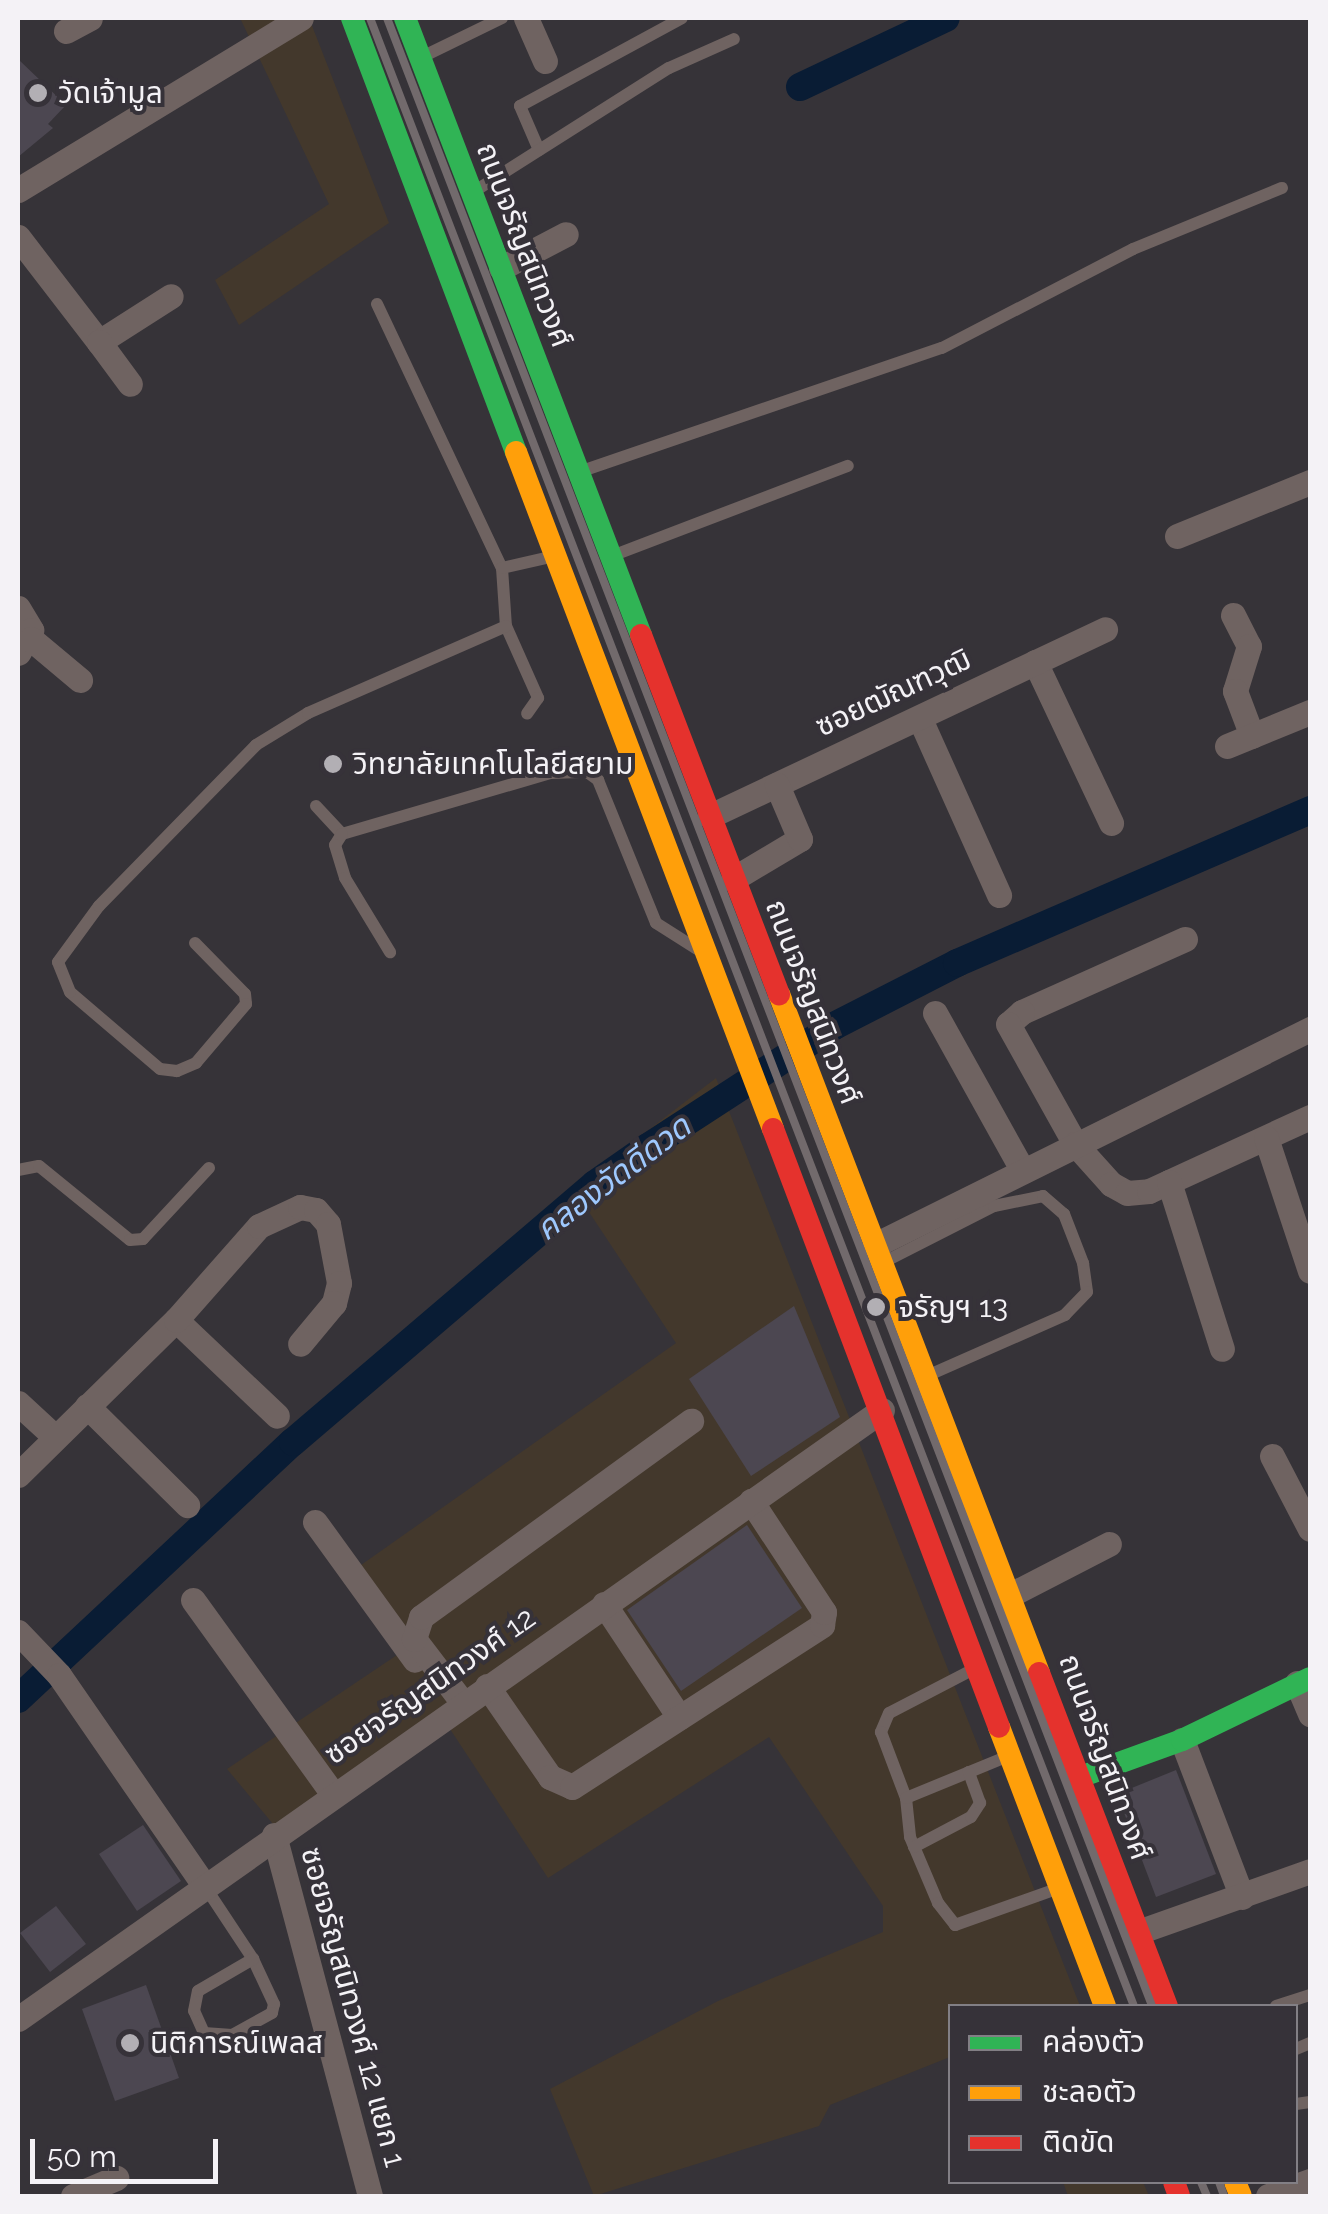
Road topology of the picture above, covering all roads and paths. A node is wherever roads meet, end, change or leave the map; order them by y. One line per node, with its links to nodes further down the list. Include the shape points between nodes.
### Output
1 (90, 18): 8 (street)
2 (301, 18): 14 (street)
3 (352, 18): 22 (main road)
4 (405, 18): 10 (main road, ถนนจรัญสนิทวงศ์)
5 (502, 18): 10 (lane)
6 (526, 18): 11 (street)
7 (682, 18): 12 (lane, via 520,106)
8 (66, 31)
9 (734, 39): 12 (lane, via 669,68)
10 (420, 58): 15 (main road, ถนนจรัญสนิทวงศ์)
11 (545, 61)
12 (539, 150): 15 (lane)
13 (1282, 188): 26 (lane, via 1133,249 942,348)
14 (18, 190)
15 (472, 193): 18 (main road, ถนนจรัญสนิทวงศ์)
16 (566, 234): 18 (street)
17 (18, 237): 23 (street)
18 (501, 268): 21 (main road, ถนนจรัญสนิทวงศ์)
19 (171, 296): 23 (street)
20 (377, 304): 31 (lane)
21 (517, 310): 22 (main road); 26 (main road, ถนนจรัญสนิทวงศ์)
22 (470, 329): 29 (main road)
23 (99, 342): 24 (street)
24 (130, 384)
25 (848, 466): 30 (lane)
26 (580, 472): 30 (main road, ถนนจรัญสนิทวงศ์)
27 (1310, 482): 28 (street)
28 (1177, 536)
29 (558, 556): 31 (lane); 52 (main road)
30 (611, 556): 44 (main road, ถนนจรัญสนิทวงศ์)
31 (502, 568): 34 (lane)
32 (18, 608): 36 (street)
33 (1233, 615): 39 (street, via 1249,646 1234,691 1240,741)
34 (506, 626): 40 (lane, via 538,698); 50 (lane, via 308,713 256,745 99,906 58,962 70,992 160,1069 177,1071 196,1064 246,1004 246,994)
35 (1104, 629): 37 (street, ซอยฒัณฑวุฒิ)
36 (24, 646): 38 (street)
37 (1036, 662): 41 (street, ซอยฒัณฑวุฒิ); 45 (street)
38 (80, 680)
39 (1310, 712)
40 (526, 714)
41 (920, 718): 42 (street, ซอยฒัณฑวุฒิ); 48 (street)
42 (776, 785): 44 (street, ซอยฒัณฑวุฒิ); 47 (street, via 800,840)
43 (316, 806): 46 (lane)
44 (710, 816): 47 (main road, ถนนจรัญสนิทวงศ์)
45 (1111, 823)
46 (342, 834): 51 (lane, via 335,845 345,878); 52 (lane, via 551,772 588,772 598,780 656,923 673,939)
47 (733, 879): 62 (main road, ถนนจรัญสนิทวงศ์)
48 (1000, 894)
49 (1185, 940): 57 (street, via 1008,1024)
50 (194, 942)
51 (390, 952)
52 (708, 954): 70 (main road)
53 (936, 1013): 60 (street)
54 (1310, 1029): 57 (street)
55 (1310, 1117): 56 (street)
56 (1266, 1138): 61 (street); 63 (street)
57 (1076, 1144): 60 (street); 61 (street, via 1127,1193)
58 (209, 1168): 59 (lane, via 143,1239 130,1240 39,1166)
59 (18, 1170)
60 (1023, 1171): 62 (street)
61 (1169, 1182): 66 (street)
62 (879, 1254): 67 (main road, ถนนจรัญสนิทวงศ์); 67 (lane, via 1020,1196 1043,1196 1064,1214 1087,1292 1064,1315)
63 (1310, 1271)
64 (176, 1320): 65 (street, via 259,1226 300,1207 316,1210 333,1238 338,1283 334,1303); 69 (street); 71 (street)
65 (300, 1344)
66 (1222, 1349)
67 (927, 1376): 81 (main road, ถนนจรัญสนิทวงศ์)
68 (18, 1403): 73 (street)
69 (87, 1406): 73 (street); 77 (street)
70 (882, 1410): 76 (street, ซอยจรัญสนิทวงศ์ 12); 85 (main road)
71 (277, 1416)
72 (692, 1420): 88 (street, via 420,1618 414,1639)
73 (55, 1437): 75 (street)
74 (1272, 1456): 79 (street)
75 (18, 1476)
76 (751, 1501): 83 (street, ซอยจรัญสนิทวงศ์ 12); 90 (street, via 824,1612 822,1625)
77 (187, 1505)
78 (316, 1522): 88 (street)
79 (1310, 1529)
80 (1109, 1544): 81 (street)
81 (1012, 1594): 94 (main road, ถนนจรัญสนิทวงศ์)
82 (193, 1600): 95 (street)
83 (604, 1604): 87 (street, ซอยจรัญสนิทวงศ์ 12); 90 (street)
84 (18, 1632): 100 (street, via 54,1670)
85 (979, 1666): 92 (main road); 96 (lane, via 889,1713 881,1732)
86 (1304, 1680): 89 (street); 91 (main road)
87 (487, 1686): 88 (street, ซอยจรัญสนิทวงศ์ 12); 90 (street, via 560,1787 572,1788)
88 (457, 1706): 95 (street, ซอยจรัญสนิทวงศ์ 12)
89 (1310, 1714)
90 (680, 1718)
91 (1182, 1740): 94 (main road); 102 (street)
92 (1010, 1755): 93 (lane); 101 (main road)
93 (969, 1772): 96 (lane); 98 (lane, via 980,1803 971,1817)
94 (1080, 1776): 103 (main road, ถนนจรัญสนิทวงศ์)
95 (333, 1794): 97 (street, ซอยจรัญสนิทวงศ์ 12)
96 (906, 1798): 98 (lane)
97 (274, 1835): 100 (street, ซอยจรัญสนิทวงศ์ 12); 113 (street, ซอยจรัญสนิทวงศ์ 12 แยก 1)
98 (914, 1848): 101 (lane, via 938,1904 955,1925)
99 (1310, 1871): 102 (street)
100 (204, 1884): 104 (lane); 109 (street, ซอยจรัญสนิทวงศ์ 12)
101 (1061, 1888): 106 (main road)
102 (1242, 1896): 103 (street)
103 (1138, 1932): 107 (main road, ถนนจรัญสนิทวงศ์)
104 (253, 1959): 104 (lane, via 198,1991 194,2010 204,2033 232,2035 272,2013 274,1995)
105 (1310, 1995): 108 (lane)
106 (1104, 2004)
107 (1166, 2004)
108 (1282, 2004)
109 (18, 2019)
110 (116, 2178): 112 (street)
111 (1310, 2181): 114 (street)
112 (73, 2196)
113 (370, 2196)
114 (1268, 2196)

